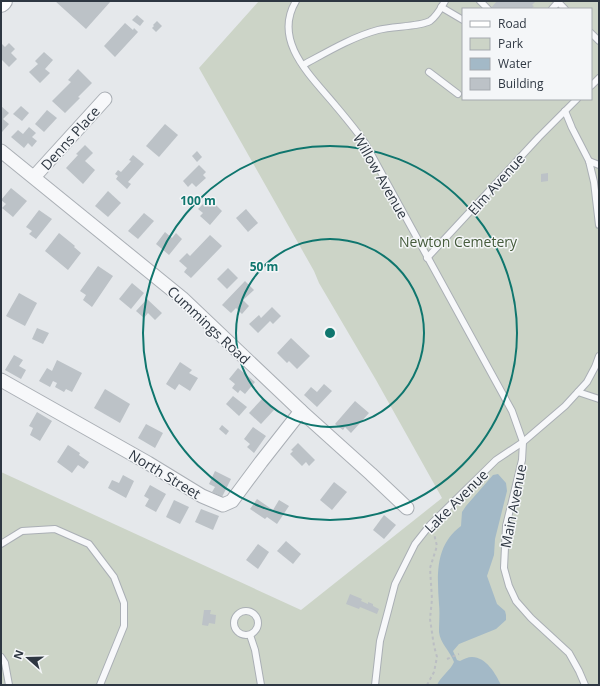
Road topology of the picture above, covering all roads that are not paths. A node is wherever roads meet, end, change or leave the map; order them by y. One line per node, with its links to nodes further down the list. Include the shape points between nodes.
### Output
1 (3, 1): 4 (street)
2 (296, 1): 7 (lane, Willow Avenue, via 287,23 288,35 292,48)
3 (445, 1): 5 (lane)
4 (1, 3)
5 (441, 7): 6 (lane); 7 (lane, via 436,16 424,23 378,30)
6 (462, 19)
7 (302, 64): 18 (lane, Willow Avenue, via 365,143)
8 (429, 72): 9 (lane)
9 (458, 94)
10 (105, 99): 16 (street, Denns Place)
11 (576, 100): 12 (lane, Elm Avenue)
12 (565, 111): 14 (lane); 18 (lane, Elm Avenue)
13 (1, 151): 16 (street, Cummings Road)
14 (588, 161): 15 (lane); 17 (lane, via 594,182)
15 (599, 165)
16 (34, 177): 23 (street, Cummings Road, via 182,298)
17 (599, 225)
18 (427, 258): 24 (lane, Willow Avenue, via 512,412)
19 (599, 356): 21 (lane, Lake Avenue, via 588,382)
20 (1, 380): 23 (street, North Street, via 202,496 223,505 232,501)
21 (578, 392): 22 (lane); 24 (lane, Lake Avenue)
22 (599, 399)
23 (301, 411): 25 (street, Cummings Road)
24 (523, 442): 32 (lane, Lake Avenue, via 496,460 428,527 415,544 395,584 380,641); 33 (lane, Main Avenue, via 522,460 506,526 504,568 516,601 569,653)
25 (407, 508)
26 (1, 544): 30 (lane, via 22,531 55,529 89,544 114,577 124,603 124,626)
27 (250, 635): 27 (lane, via 243,635 235,628 235,619 240,612 249,611 258,620 256,630); 31 (lane)
28 (1, 657): 29 (lane, via 6,664)
29 (9, 685)
30 (100, 685)
31 (261, 685)
32 (375, 685)
33 (585, 685)

